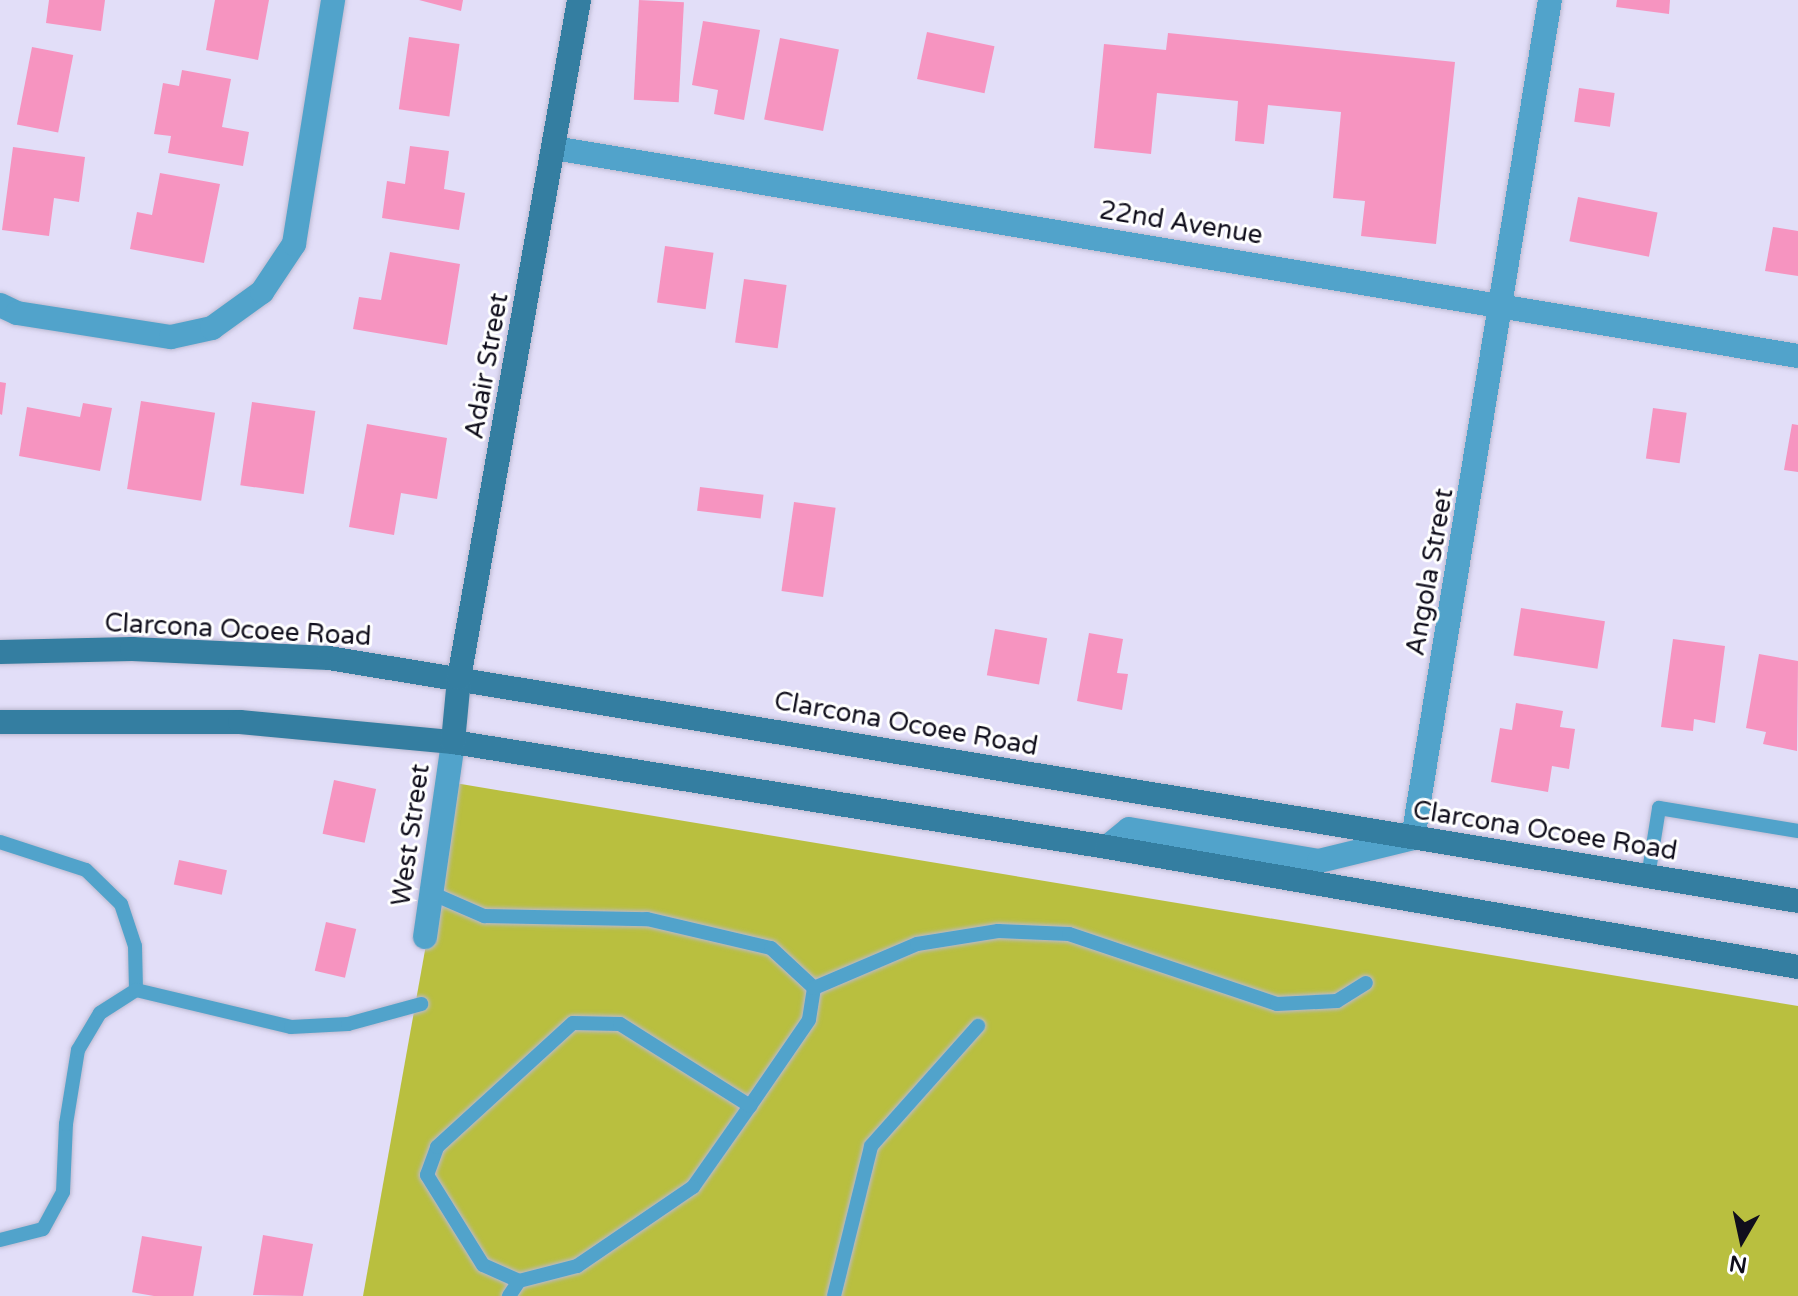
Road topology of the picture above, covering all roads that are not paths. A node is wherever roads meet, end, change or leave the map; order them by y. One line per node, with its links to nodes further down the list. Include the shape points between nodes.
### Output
1 (333, 0): 6 (street, via 294,244 262,292 212,328 171,337 17,313)
2 (579, 0): 4 (street, Adair Street)
3 (1550, 0): 5 (street, Angola Street)
4 (554, 148): 5 (street, 22nd Avenue); 9 (street, Adair Street)
5 (1504, 304): 7 (street, 22nd Avenue); 13 (street, Angola Street)
6 (0, 305)
7 (1798, 356)
8 (0, 652): 9 (street, Clarcona Ocoee Road, via 132,649 329,658)
9 (459, 678): 11 (street, Adair Street); 13 (street, Clarcona Ocoee Road)
10 (0, 722): 11 (street, via 240,722)
11 (453, 742): 15 (street); 17 (street, West Street)
12 (1798, 831): 16 (lane, via 1659,808)
13 (1413, 838): 15 (street, via 1319,861 1129,829); 16 (street, Clarcona Ocoee Road)
14 (0, 842): 23 (lane, via 86,870 121,904 135,946)
15 (1107, 847): 20 (street)
16 (1648, 877): 18 (street, Clarcona Ocoee Road)
17 (431, 893): 19 (street, West Street); 22 (lane, via 484,916 647,919 771,948)
18 (1798, 901)
19 (425, 937)
20 (1798, 967)
21 (1366, 983): 22 (lane, via 1337,1001 1277,1004 1069,934 998,931 917,944)
22 (814, 988): 26 (lane, via 809,1020)
23 (136, 990): 24 (lane, via 291,1027 348,1024); 27 (lane, via 100,1013 78,1050 66,1124 63,1192 43,1229)
24 (421, 1004)
25 (978, 1026): 30 (lane, via 871,1146)
26 (750, 1106): 28 (lane, via 693,1187 577,1266); 28 (lane, via 620,1024 573,1023 562,1031 437,1147 427,1175 483,1265)
27 (0, 1240)
28 (519, 1281): 29 (lane)
29 (509, 1296)
30 (834, 1296)

